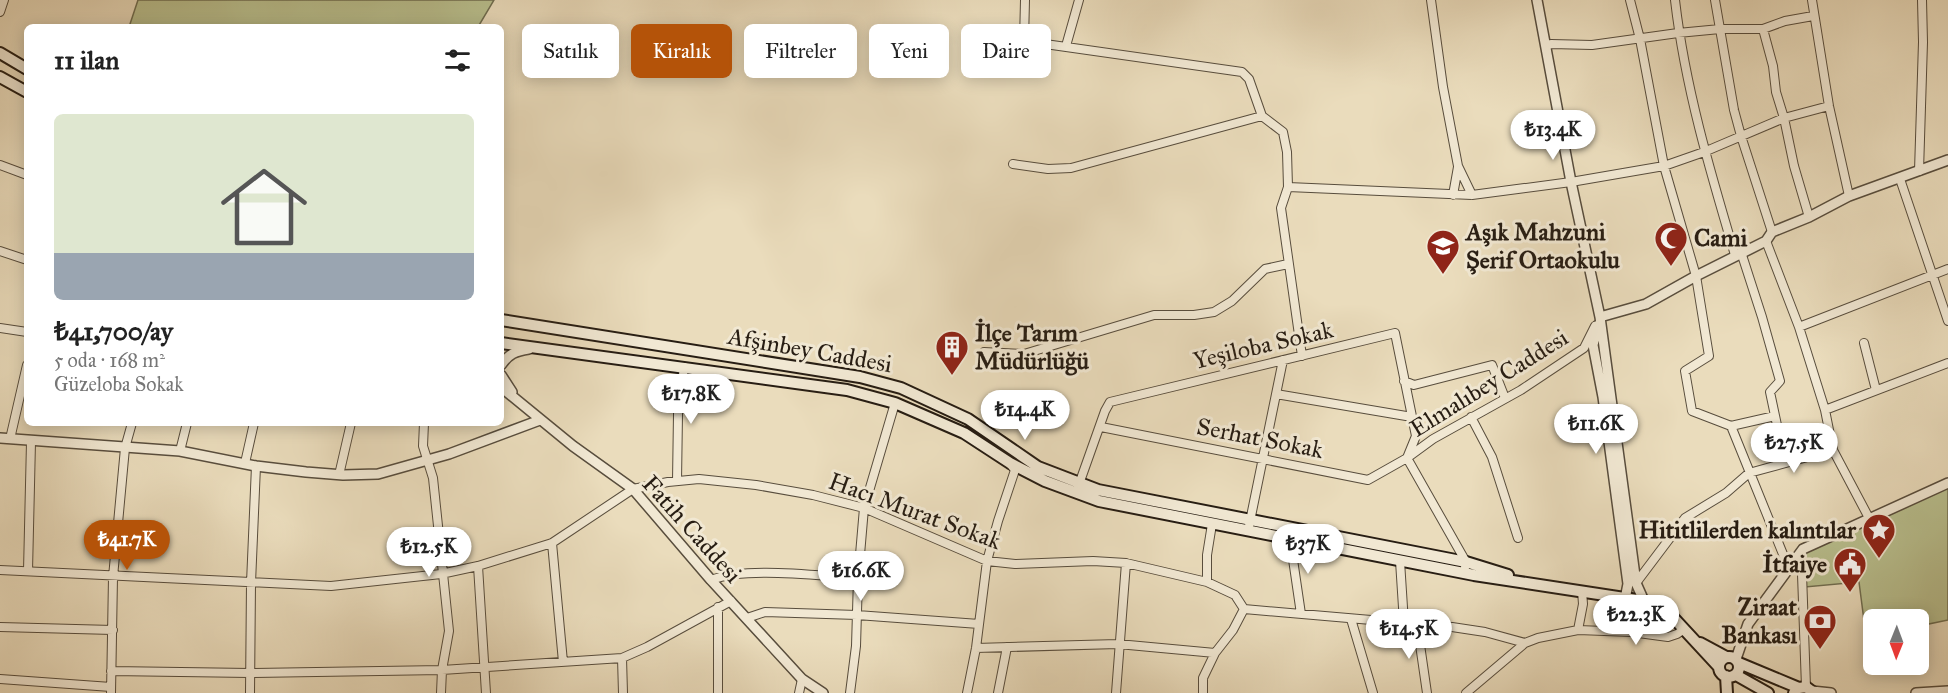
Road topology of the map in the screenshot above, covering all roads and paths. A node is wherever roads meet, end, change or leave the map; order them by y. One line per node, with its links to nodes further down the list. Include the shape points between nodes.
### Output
1 (4, 0): 11 (street)
2 (1025, 0): 17 (street, via 1024,41)
3 (1079, 0): 17 (street)
4 (1431, 0): 31 (street)
5 (1537, 0): 18 (street)
6 (1630, 0): 16 (street)
7 (1675, 0): 15 (street)
8 (1715, 0): 13 (street)
9 (1812, 0): 12 (street)
10 (1922, 0): 33 (street)
11 (0, 12)
12 (1813, 16): 14 (street); 23 (street)
13 (1720, 29): 14 (street); 15 (street); 26 (street)
14 (1763, 29): 25 (street)
15 (1678, 33): 16 (street); 27 (street)
16 (1640, 39): 18 (street); 32 (street)
17 (1066, 46): 24 (street, via 1242,72 1249,79)
18 (1546, 46): 36 (street)
19 (0, 53): 20 (main road)
20 (24, 67)
21 (0, 77): 22 (main road)
22 (24, 90)
23 (1829, 106): 25 (street); 40 (street)
24 (1262, 116): 29 (street, via 1071,168); 37 (street, via 1283,132)
25 (1784, 118): 26 (street); 41 (street)
26 (1741, 136): 27 (street); 42 (street)
27 (1704, 152): 32 (street); 45 (street)
28 (1948, 160): 33 (street)
29 (1013, 164)
30 (0, 165): 34 (street)
31 (1458, 166): 38 (street); 39 (street)
32 (1664, 166): 36 (street); 50 (street)
33 (1919, 171): 35 (street)
34 (24, 174)
35 (1900, 178): 40 (street); 49 (street)
36 (1571, 182): 39 (street); 51 (street)
37 (1288, 187): 38 (street); 47 (street, via 1281,208)
38 (1453, 195): 39 (street)
39 (1472, 195)
40 (1849, 196): 41 (street)
41 (1809, 217): 42 (street)
42 (1773, 232): 43 (street)
43 (1766, 241): 45 (street); 54 (street)
44 (0, 251): 46 (street)
45 (1738, 253): 50 (street); 76 (street, via 1780,381 1770,392)
46 (24, 259)
47 (1288, 264): 60 (street, via 1265,269 1232,301 1214,312 1154,315 1024,354); 61 (street)
48 (1948, 268): 49 (street)
49 (1933, 274): 53 (street); 54 (street)
50 (1696, 276): 51 (street, via 1646,304); 85 (street, via 1709,356 1685,371 1692,411)
51 (1599, 317): 72 (street, Elmalıbey Caddesi, via 1584,348); 128 (street); 130 (street, via 1593,345 1628,584)
52 (504, 320): 106 (main road, Afşinbey Caddesi, via 860,377 901,388 968,419)
53 (1948, 321)
54 (1799, 327): 75 (street)
55 (0, 328): 56 (street)
56 (24, 332)
57 (504, 344): 59 (main road, Afşinbey Caddesi)
58 (1864, 344): 70 (street)
59 (532, 349): 63 (street, via 517,351); 65 (main road, Afşinbey Caddesi)
60 (984, 352)
61 (1302, 356): 62 (street, Yeşiloba Sokak); 67 (street, Yeşiloba Sokak, via 1395,333)
62 (1283, 360): 71 (street); 86 (street, Yeşiloba Sokak, via 1110,402)
63 (504, 361)
64 (1948, 363): 70 (street)
65 (684, 367): 73 (main road, Afşinbey Caddesi, via 847,390); 103 (street, via 678,414)
66 (504, 380): 74 (street)
67 (1404, 381): 72 (street, via 1414,385 1492,365); 77 (street, Yeşiloba Sokak)
68 (24, 382): 88 (street)
69 (504, 390): 74 (street)
70 (1876, 390): 75 (street)
71 (1276, 394): 77 (street); 94 (street)
72 (1505, 399): 78 (street, Elmalıbey Caddesi)
73 (895, 403): 99 (main road, Afşinbey Caddesi, via 964,433); 107 (street)
74 (520, 404): 79 (street, Fatih Caddesi)
75 (1825, 410): 92 (street)
76 (1775, 416): 85 (street); 98 (street)
77 (1412, 417): 87 (street, Yeşiloba Sokak)
78 (1471, 417): 89 (street, Elmalıbey Caddesi); 111 (street, via 1492,457)
79 (540, 420): 96 (street); 105 (street, Fatih Caddesi)
80 (131, 426): 91 (street)
81 (186, 426): 93 (street)
82 (253, 426): 97 (street)
83 (350, 426): 102 (street)
84 (424, 426): 96 (street, via 423,446)
85 (1731, 426): 101 (street)
86 (1101, 427): 94 (street, Serhat Sokak); 106 (street, Yeşiloba Sokak)
87 (1416, 436): 89 (street); 95 (street)
88 (5, 439): 90 (street)
89 (1433, 439): 95 (street, Elmalıbey Caddesi)
90 (31, 442): 91 (street); 121 (street)
91 (125, 448): 93 (street); 123 (street)
92 (1833, 450): 98 (street); 108 (street)
93 (180, 451): 97 (street)
94 (1264, 458): 95 (street, Serhat Sokak, via 1368,480); 110 (street)
95 (1407, 458): 118 (street, Elmalıbey Caddesi)
96 (428, 460): 102 (street, via 378,474); 122 (street, via 438,517)
97 (245, 463): 100 (street)
98 (1785, 463): 101 (street)
99 (1010, 464): 106 (main road, Afşinbey Caddesi); 114 (street, via 1016,470)
100 (256, 466): 102 (street); 127 (street)
101 (1749, 473): 119 (street); 128 (street, via 1726,493 1685,518)
102 (339, 475)
103 (677, 481): 105 (street, Hacı Murat Sokak); 107 (street, Hacı Murat Sokak, via 699,479 756,485)
104 (1948, 483): 108 (street)
105 (633, 489): 113 (street); 125 (street, Fatih Caddesi)
106 (1077, 489): 109 (main road, Afşinbey Caddesi, via 1099,501); 110 (main road, Afşinbey Caddesi, via 1098,490)
107 (864, 508): 114 (street, Hacı Murat Sokak); 124 (street)
108 (1869, 518): 119 (street, via 1803,549)
109 (1212, 524): 110 (main road, Afşinbey Caddesi); 126 (street)
110 (1249, 526): 112 (main road, Afşinbey Caddesi); 118 (main road, Afşinbey Caddesi)
111 (1518, 538)
112 (1290, 539): 115 (main road, Afşinbey Caddesi); 135 (street)
113 (552, 543): 117 (street); 154 (street)
114 (987, 561): 116 (street, Hacı Murat Sokak); 140 (street)
115 (1400, 561): 118 (main road, Afşinbey Caddesi); 139 (street)
116 (1126, 563): 126 (street, Hacı Murat Sokak); 148 (street)
117 (478, 567): 122 (street); 155 (street)
118 (1465, 568): 129 (main road, Afşinbey Caddesi)
119 (1789, 569): 153 (street, via 1748,624); 163 (street, via 1798,566 1802,574)
120 (0, 570): 121 (street)
121 (28, 571): 123 (street)
122 (441, 574): 127 (street, via 331,586); 156 (street, via 449,631)
123 (113, 577): 127 (street); 143 (street)
124 (858, 578): 125 (street, via 758,573 724,575); 136 (street)
125 (711, 580): 131 (street, Fatih Caddesi)
126 (1207, 582): 134 (street, Hacı Murat Sokak, via 1235,595)
127 (251, 583): 158 (street)
128 (1636, 583): 132 (street)
129 (1582, 591): 130 (main road, Afşinbey Caddesi); 144 (street)
130 (1625, 599): 132 (main road, Afşinbey Caddesi)
131 (731, 601): 133 (street); 137 (street, Fatih Caddesi)
132 (1644, 602): 145 (main road, Afşinbey Caddesi, via 1669,613)
133 (718, 607): 152 (street); 169 (street)
134 (1244, 609): 135 (street); 151 (street)
135 (1301, 614): 138 (street)
136 (857, 615): 137 (street, via 765,612); 140 (street); 172 (street)
137 (747, 618): 161 (street, Fatih Caddesi)
138 (1351, 619): 139 (street); 177 (street)
139 (1404, 623): 141 (street)
140 (979, 624): 150 (street)
141 (1417, 624): 147 (street, via 1485,632); 178 (street)
142 (0, 627): 143 (street)
143 (112, 630): 157 (street)
144 (1578, 630): 145 (street, via 1668,637); 147 (street)
145 (1683, 630): 146 (main road, Afşinbey Caddesi)
146 (1695, 640): 153 (main road); 159 (main road)
147 (1525, 643): 179 (street)
148 (1118, 644): 149 (street); 151 (street); 175 (street)
149 (1007, 647): 150 (street); 174 (street)
150 (976, 648): 173 (street)
151 (1215, 653): 176 (street, via 1203,678)
152 (622, 658): 154 (street); 168 (street)
153 (1734, 660): 159 (main road, via 1739,670); 159 (main road, via 1721,661); 163 (main road)
154 (563, 662): 155 (street)
155 (485, 667): 156 (street); 167 (street)
156 (442, 670): 158 (street); 166 (street)
157 (111, 671): 158 (street); 162 (street)
158 (250, 673): 165 (street)
159 (1727, 673): 180 (main road); 181 (main road)
160 (0, 679): 162 (street)
161 (802, 679): 170 (street); 171 (street, Fatih Caddesi)
162 (111, 690)
163 (1805, 690): 182 (street)
164 (1948, 691): 183 (street)
165 (250, 693)
166 (441, 693)
167 (486, 693)
168 (623, 693)
169 (718, 693)
170 (799, 693)
171 (823, 693)
172 (850, 693)
173 (967, 693)
174 (998, 693)
175 (1116, 693)
176 (1203, 693)
177 (1373, 693)
178 (1427, 693)
179 (1466, 693)
180 (1727, 693)
181 (1768, 693)
182 (1831, 693)
183 (1916, 693)

